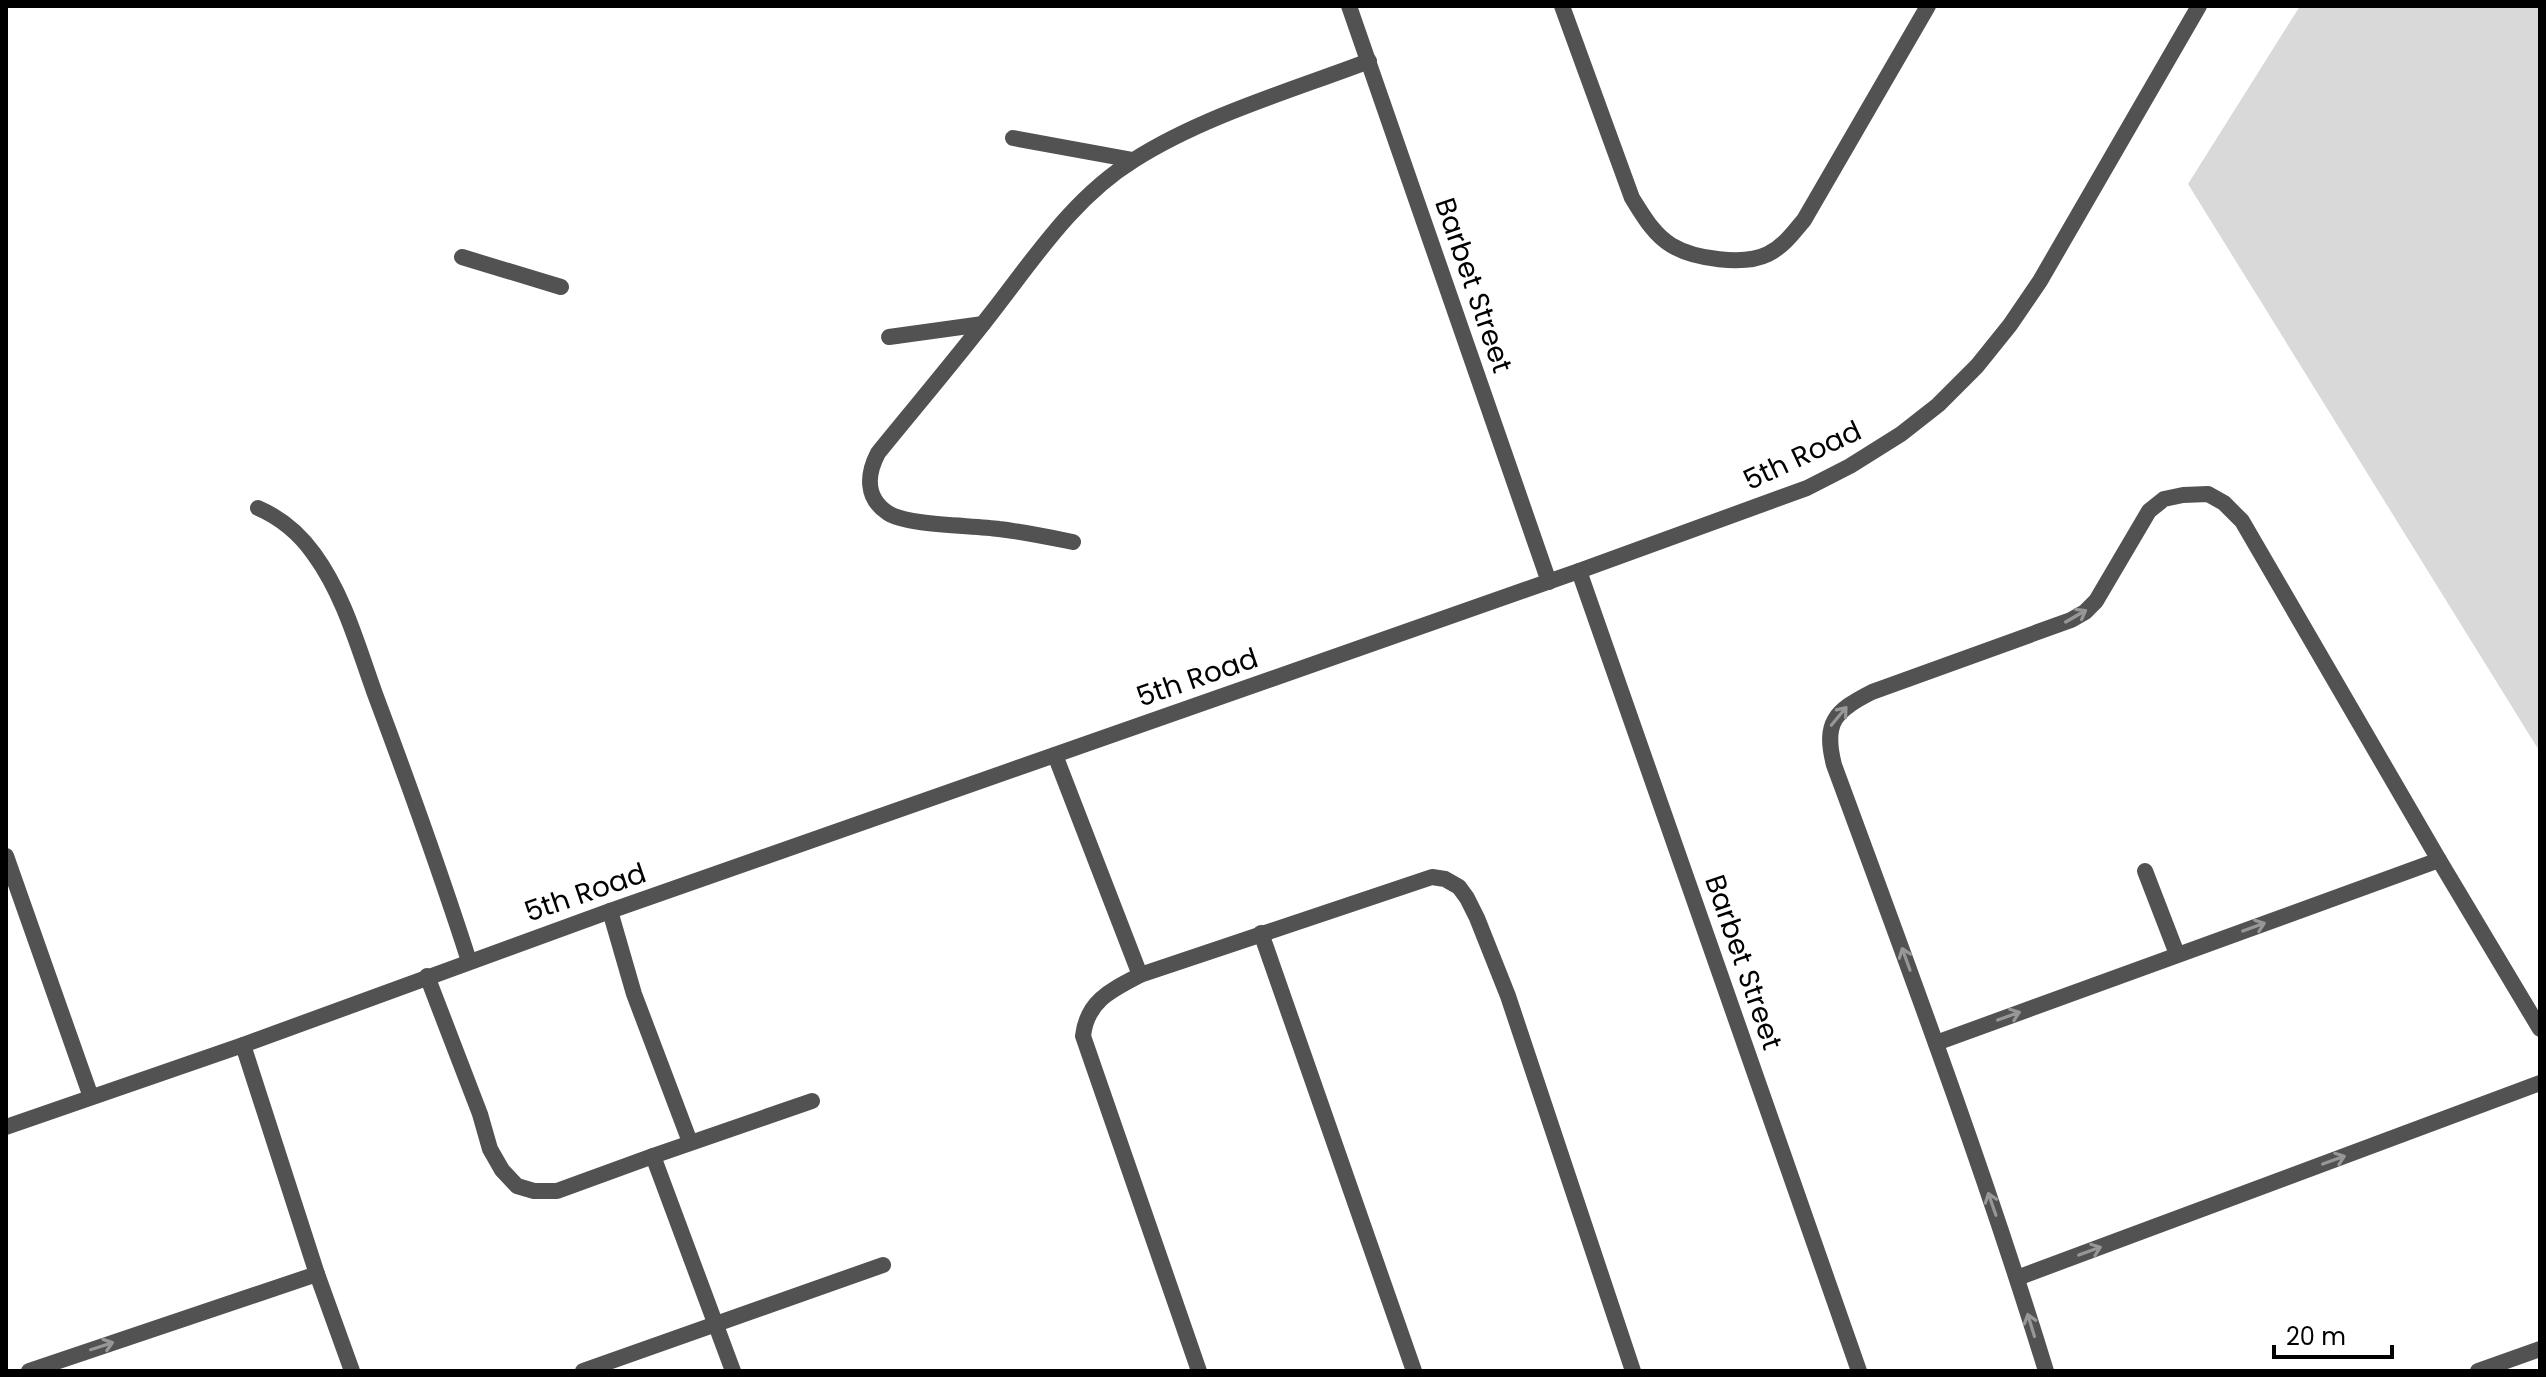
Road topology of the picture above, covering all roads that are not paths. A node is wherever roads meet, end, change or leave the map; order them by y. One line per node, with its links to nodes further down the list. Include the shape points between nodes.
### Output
1 (1349, 6): 5 (street, Barbet Street)
2 (1562, 6): 3 (street, via 1632,198 1648,224 1671,245 1701,257 1743,260 1766,255 1804,220)
3 (1928, 6)
4 (2199, 6): 14 (street, 5th Road, via 2040,281 1977,366 1938,405 1901,434 1807,488)
5 (1369, 61): 7 (street, via 1200,125); 15 (street, Barbet Street)
6 (1013, 138): 7 (street)
7 (1133, 160): 10 (street, via 1059,225)
8 (462, 257): 9 (street)
9 (561, 287)
10 (983, 324): 11 (street); 13 (street, via 878,453 869,482 875,500 888,513 907,519)
11 (889, 337)
12 (258, 508): 23 (street, via 298,534 346,613)
13 (1073, 542)
14 (1579, 571): 15 (street, 5th Road); 47 (street, Barbet Street)
15 (1549, 582): 16 (street, 5th Road)
16 (1055, 755): 20 (street, 5th Road); 24 (street)
17 (6, 856): 30 (street)
18 (2439, 860): 22 (street, one-way to 18); 26 (street); 27 (street, one-way to 18, via 1834,765 1830,727 1838,713 1872,692 2085,612 2149,511 2164,499 2208,494 2242,521)
19 (2145, 871): 22 (street)
20 (610, 911): 23 (street, 5th Road); 33 (street, via 634,994)
21 (1261, 933): 24 (street); 45 (street); 46 (street, via 1432,877 1459,887 1508,996)
22 (2177, 954): 27 (street, one-way to 22)
23 (469, 961): 25 (street, 5th Road)
24 (1140, 975): 44 (street, via 1094,1005 1083,1036)
25 (427, 976): 28 (street, 5th Road); 34 (street, via 490,1149 517,1186 557,1191)
26 (2540, 1029)
27 (1936, 1043): 37 (street, one-way to 27)
28 (243, 1045): 30 (street, 5th Road); 36 (street)
29 (2540, 1083): 37 (street, one-way to 29)
30 (91, 1097): 32 (street, 5th Road)
31 (812, 1101): 33 (street)
32 (6, 1127)
33 (690, 1142): 34 (street)
34 (653, 1156): 38 (street)
35 (883, 1265): 38 (street)
36 (317, 1274): 40 (street, one-way to 36); 41 (street)
37 (2017, 1278): 48 (street, one-way to 37)
38 (716, 1324): 42 (street); 43 (street)
39 (2540, 1349): 49 (street)
40 (29, 1371)
41 (352, 1371)
42 (583, 1371)
43 (733, 1371)
44 (1199, 1371)
45 (1414, 1371)
46 (1633, 1371)
47 (1859, 1371)
48 (2046, 1371)
49 (2478, 1371)

